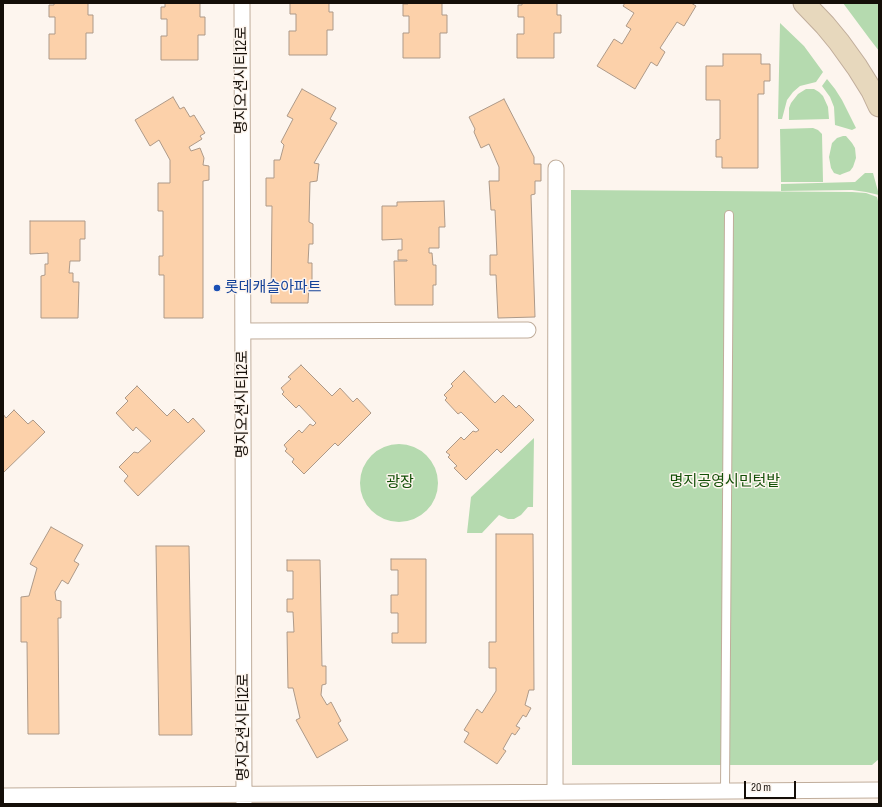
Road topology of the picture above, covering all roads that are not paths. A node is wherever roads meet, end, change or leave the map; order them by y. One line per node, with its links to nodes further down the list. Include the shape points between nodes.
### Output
1 (242, 3): 7 (street, 명지오션시티12로)
2 (804, 3): 3 (main road, via 839,42 857,67)
3 (879, 106)
4 (556, 168): 10 (street)
5 (729, 215): 9 (lane)
6 (528, 330): 7 (street)
7 (243, 331): 13 (street, 명지오션시티12로)
8 (879, 790): 9 (street)
9 (725, 791): 10 (street)
10 (555, 792): 12 (street)
11 (3, 796): 13 (street)
12 (515, 798): 13 (street)
13 (244, 799)

